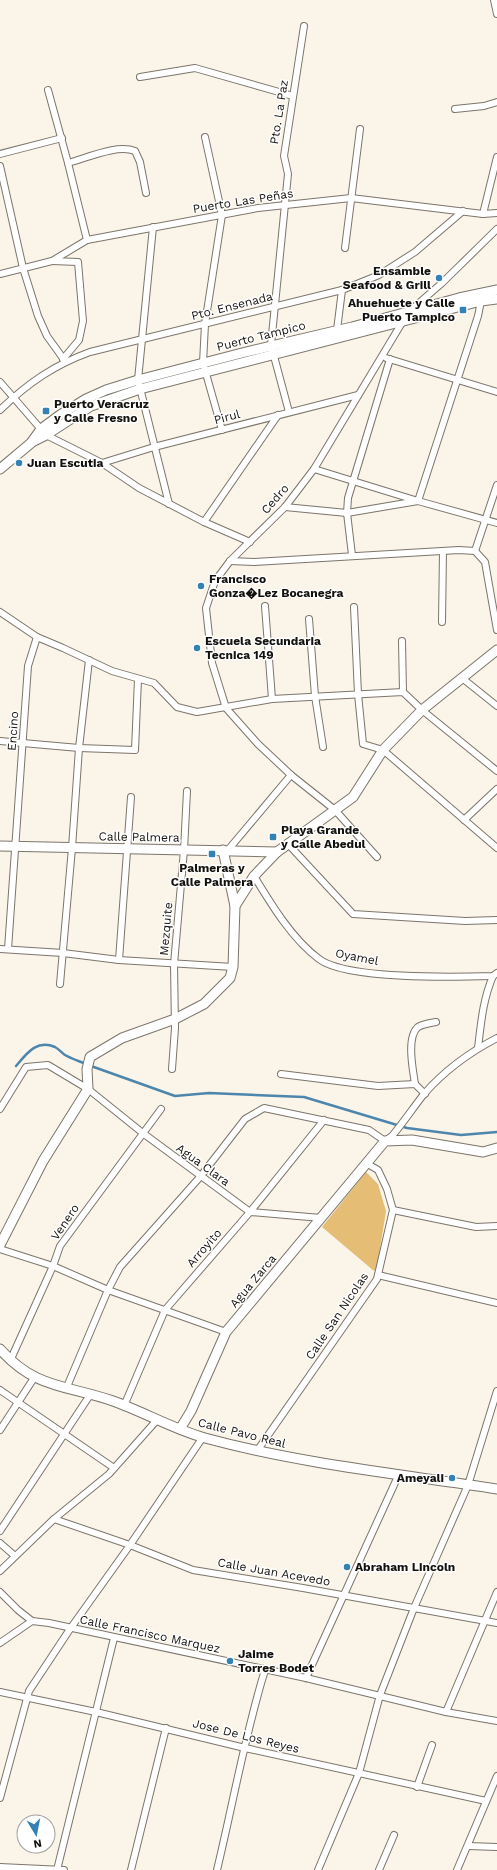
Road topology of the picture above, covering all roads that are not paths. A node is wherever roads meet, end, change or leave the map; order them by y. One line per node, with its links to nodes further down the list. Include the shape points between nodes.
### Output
1 (495, 0): 2 (street)
2 (497, 14)
3 (304, 26): 6 (street, Pto. La Paz)
4 (140, 77): 6 (street, via 195,68)
5 (48, 90): 11 (street)
6 (293, 96): 18 (street, Pto. La Paz, via 284,156 288,174)
7 (497, 102): 8 (street)
8 (455, 109)
9 (360, 129): 17 (street)
10 (206, 137): 22 (street)
11 (62, 138): 12 (street); 14 (street)
12 (0, 154)
13 (497, 157): 21 (street)
14 (68, 163): 16 (street, via 128,148 135,151 140,162); 25 (street)
15 (0, 166): 28 (street)
16 (146, 194)
17 (351, 198): 18 (street, Puerto Las Peñas); 19 (street, Puerto Las Peñas); 26 (street)
18 (284, 205): 22 (street, Puerto Las Peñas); 34 (street, Pto. La Paz)
19 (463, 211): 21 (street, Puerto Las Peñas); 30 (street, Pto. Ensenada, via 415,252 379,275)
20 (497, 213): 21 (street, Puerto Las Peñas)
21 (483, 214)
22 (222, 215): 23 (street, Puerto Las Peñas); 37 (street)
23 (153, 227): 25 (street, Puerto Las Peñas); 39 (street)
24 (497, 229): 35 (street, Cedro)
25 (87, 240): 27 (street, Puerto Las Peñas)
26 (345, 248)
27 (52, 261): 28 (street, Puerto Las Peñas); 43 (street, via 78,262 83,321 79,340)
28 (23, 268): 29 (street, Puerto Las Peñas); 43 (street, via 46,336)
29 (0, 274)
30 (342, 290): 34 (street, Pto. Ensenada); 38 (street)
31 (497, 290): 35 (street, Puerto Tampico)
32 (497, 299): 33 (street, Puerto Tampico)
33 (482, 300): 36 (street, Puerto Tampico); 45 (street)
34 (274, 307): 37 (street, Pto. Ensenada); 40 (street, Pto. La Paz)
35 (409, 312): 36 (street, Cedro); 38 (street, Puerto Tampico)
36 (402, 321): 40 (street, Puerto Tampico); 41 (street, Cedro)
37 (205, 324): 39 (street, Pto. Ensenada); 44 (street)
38 (338, 330): 40 (street, Puerto Tampico)
39 (142, 339): 43 (street, Pto. Ensenada); 47 (street)
40 (272, 350): 44 (street, Puerto Tampico); 52 (street, Pto. La Paz)
41 (381, 357): 42 (street); 49 (street, Cedro)
42 (390, 359): 45 (street); 60 (street)
43 (64, 360): 50 (street, Pto. Ensenada)
44 (205, 368): 47 (street, Puerto Tampico); 54 (street)
45 (457, 379): 48 (street); 62 (street)
46 (0, 382): 50 (street)
47 (139, 385): 55 (street, Puerto Tampico, via 86,399); 56 (street)
48 (497, 392)
49 (358, 395): 52 (street, Pirul); 59 (street, Cedro)
50 (14, 397): 51 (street, Pto. Ensenada); 55 (street)
51 (0, 410)
52 (289, 412): 53 (street, Pirul)
53 (278, 415): 54 (street, Pirul); 67 (street)
54 (222, 430): 56 (street, Pirul)
55 (44, 432): 57 (street); 58 (street, Puerto Tampico)
56 (154, 447): 57 (street, Pirul); 63 (street)
57 (102, 463): 63 (street, via 139,488)
58 (0, 469)
59 (314, 469): 60 (street); 64 (street, Cedro)
60 (353, 481): 62 (street); 65 (street)
61 (497, 485): 66 (street)
62 (418, 502): 65 (street); 66 (street)
63 (169, 504): 67 (street)
64 (285, 507): 65 (street); 69 (street, Cedro)
65 (347, 513): 72 (street)
66 (486, 521): 68 (street); 71 (street)
67 (204, 522): 69 (street)
68 (497, 523)
69 (250, 542): 73 (street, Cedro)
70 (443, 551): 71 (street); 72 (street); 78 (street)
71 (475, 551): 79 (street, via 485,562)
72 (352, 555): 73 (street, via 254,562)
73 (230, 561): 91 (street, Cedro, via 215,581 206,608 212,663)
74 (265, 606): 89 (street)
75 (354, 606): 87 (street)
76 (0, 612): 80 (street)
77 (310, 619): 88 (street)
78 (442, 622)
79 (497, 630)
80 (37, 636): 83 (street); 94 (street, Encino, via 28,666)
81 (402, 641): 86 (street)
82 (497, 650): 84 (street)
83 (89, 660): 85 (street); 96 (street)
84 (462, 678): 90 (street); 92 (street)
85 (138, 679): 91 (street, via 154,683 177,707 196,712); 96 (street, via 134,750)
86 (403, 692): 87 (street); 92 (street)
87 (358, 694): 88 (street); 97 (street, via 363,744)
88 (315, 696): 89 (street); 95 (street)
89 (272, 699): 91 (street)
90 (497, 706)
91 (226, 708): 99 (street, Cedro, via 258,744)
92 (422, 710): 97 (street); 98 (street)
93 (0, 740): 94 (street)
94 (23, 742): 96 (street); 107 (street, Encino)
95 (323, 747)
96 (79, 748): 108 (street)
97 (383, 750): 103 (street, via 353,797); 104 (street)
98 (497, 772)
99 (291, 775): 103 (street, Cedro); 112 (street)
100 (497, 789): 104 (street)
101 (187, 791): 111 (street, Mezquite)
102 (131, 797): 110 (street)
103 (335, 810): 105 (street); 114 (street, Cedro)
104 (464, 820): 109 (street)
105 (288, 844): 113 (street); 117 (street, via 352,914 465,921)
106 (0, 846): 107 (street, Calle Palmera)
107 (15, 848): 108 (street, Calle Palmera); 119 (street, Encino)
108 (72, 848): 110 (street, Calle Palmera); 120 (street)
109 (497, 848)
110 (128, 849): 111 (street, Calle Palmera); 121 (street)
111 (184, 850): 112 (street, Calle Palmera); 122 (street, Mezquite)
112 (226, 850): 113 (street, Calle Palmera); 116 (street)
113 (277, 852): 115 (street)
114 (377, 857)
115 (254, 876): 116 (street); 124 (street, Oyamel, via 274,908 297,936 320,959 337,967 390,975 444,978)
116 (235, 906): 123 (street)
117 (497, 920)
118 (0, 949): 119 (street)
119 (8, 949): 120 (street)
120 (63, 953): 121 (street); 125 (street)
121 (119, 960): 122 (street)
122 (174, 964): 123 (street); 126 (street, Mezquite)
123 (233, 967): 126 (street, via 230,978 204,1004)
124 (495, 974): 129 (street, via 487,990)
125 (60, 984)
126 (175, 1019): 130 (street, Mezquite); 133 (street, via 122,1038 90,1057 87,1069)
127 (436, 1022): 132 (street, via 419,1027 412,1035 411,1055)
128 (497, 1038): 129 (street)
129 (478, 1048): 134 (street, via 455,1064)
130 (172, 1069)
131 (281, 1074): 132 (street, via 378,1086)
132 (415, 1084): 134 (street)
133 (88, 1089): 135 (street, Agua Clara, via 48,1065 26,1067); 138 (street, Agua Clara); 147 (street, via 43,1161)
134 (425, 1094): 139 (street)
135 (0, 1109)
136 (161, 1109): 138 (street, Venero)
137 (324, 1120): 139 (street, via 370,1130); 142 (street, via 264,1108 245,1120); 144 (street, Arroyito)
138 (144, 1134): 142 (street, Agua Clara); 149 (street, Venero, via 60,1246)
139 (389, 1139): 140 (street, via 412,1140 483,1152); 141 (street, Agua Zarca)
140 (497, 1148)
141 (366, 1162): 143 (street, Calle San Nicolas, via 378,1170); 145 (street, Agua Zarca)
142 (200, 1177): 144 (street, Agua Clara); 151 (street, via 120,1267)
143 (393, 1210): 146 (street, via 476,1228); 150 (street, Calle San Nicolas)
144 (250, 1212): 145 (street); 153 (street, Arroyito)
145 (321, 1218): 154 (street, Agua Zarca)
146 (497, 1226)
147 (0, 1245)
148 (0, 1249): 149 (street)
149 (53, 1266): 151 (street); 156 (street, Venero)
150 (378, 1275): 152 (street); 169 (street, Calle San Nicolas)
151 (108, 1290): 153 (street); 158 (street)
152 (497, 1302)
153 (165, 1310): 154 (street); 163 (street, Arroyito)
154 (226, 1332): 165 (street, Agua Zarca)
155 (0, 1349): 156 (street, Calle Pavo Real)
156 (10, 1360): 157 (street, Calle Pavo Real)
157 (34, 1378): 158 (street, Calle Pavo Real); 162 (street)
158 (66, 1389): 161 (street, Calle Pavo Real)
159 (0, 1390): 162 (street)
160 (497, 1391): 172 (street)
161 (90, 1396): 163 (street, Calle Pavo Real); 167 (street)
162 (19, 1403): 166 (street); 167 (street)
163 (124, 1406): 164 (street, Calle Pavo Real)
164 (157, 1420): 165 (street, Calle Pavo Real); 170 (street)
165 (180, 1429): 168 (street, Calle Pavo Real)
166 (0, 1430)
167 (65, 1435): 170 (street); 175 (street)
168 (203, 1437): 169 (street, Calle Pavo Real); 177 (street)
169 (258, 1451): 171 (street, Calle Pavo Real, via 331,1465)
170 (114, 1468): 174 (street)
171 (399, 1474): 172 (street, Calle Pavo Real); 182 (street)
172 (468, 1485): 173 (street, Calle Pavo Real); 183 (street)
173 (497, 1489)
174 (54, 1519): 177 (street, Calle Juan Acevedo); 178 (street)
175 (0, 1531)
176 (0, 1543): 178 (street)
177 (130, 1545): 182 (street, Calle Juan Acevedo, via 193,1570); 187 (street)
178 (15, 1556): 179 (street)
179 (0, 1571)
180 (0, 1592): 184 (street)
181 (497, 1592): 185 (street)
182 (343, 1595): 183 (street, Calle Juan Acevedo); 191 (street)
183 (414, 1608): 185 (street, Calle Juan Acevedo); 193 (street)
184 (32, 1621): 187 (street, Calle Francisco Marquez); 189 (street)
185 (484, 1622): 186 (street, Calle Juan Acevedo); 196 (street)
186 (497, 1623)
187 (70, 1629): 188 (street, Calle Francisco Marquez); 194 (street)
188 (114, 1638): 190 (street, Calle Francisco Marquez); 195 (street)
189 (0, 1642)
190 (265, 1670): 191 (street, Calle Francisco Marquez); 200 (street, via 251,1715)
191 (306, 1678): 193 (street, Calle Francisco Marquez)
192 (0, 1692): 194 (street, Jose De Los Reyes)
193 (380, 1695): 196 (street, Calle Francisco Marquez); 201 (street)
194 (26, 1697): 195 (street, Jose De Los Reyes); 205 (street)
195 (96, 1712): 198 (street, Jose De Los Reyes); 211 (street)
196 (446, 1712): 197 (street, Calle Francisco Marquez)
197 (497, 1721)
198 (166, 1728): 200 (street, Jose De Los Reyes); 213 (street)
199 (432, 1745): 204 (street)
200 (245, 1748): 201 (street, Jose De Los Reyes); 214 (street)
201 (359, 1773): 204 (street, Jose De Los Reyes); 215 (street)
202 (497, 1776): 203 (street)
203 (495, 1784): 206 (street)
204 (417, 1787): 206 (street, Jose De Los Reyes)
205 (0, 1798)
206 (486, 1801): 208 (street)
207 (394, 1835): 216 (street)
208 (468, 1846): 209 (street); 217 (street)
209 (497, 1847)
210 (0, 1867): 211 (street)
211 (57, 1870): 212 (street)
212 (64, 1870)
213 (131, 1870)
214 (217, 1870)
215 (318, 1870)
216 (379, 1870)
217 (457, 1870)

